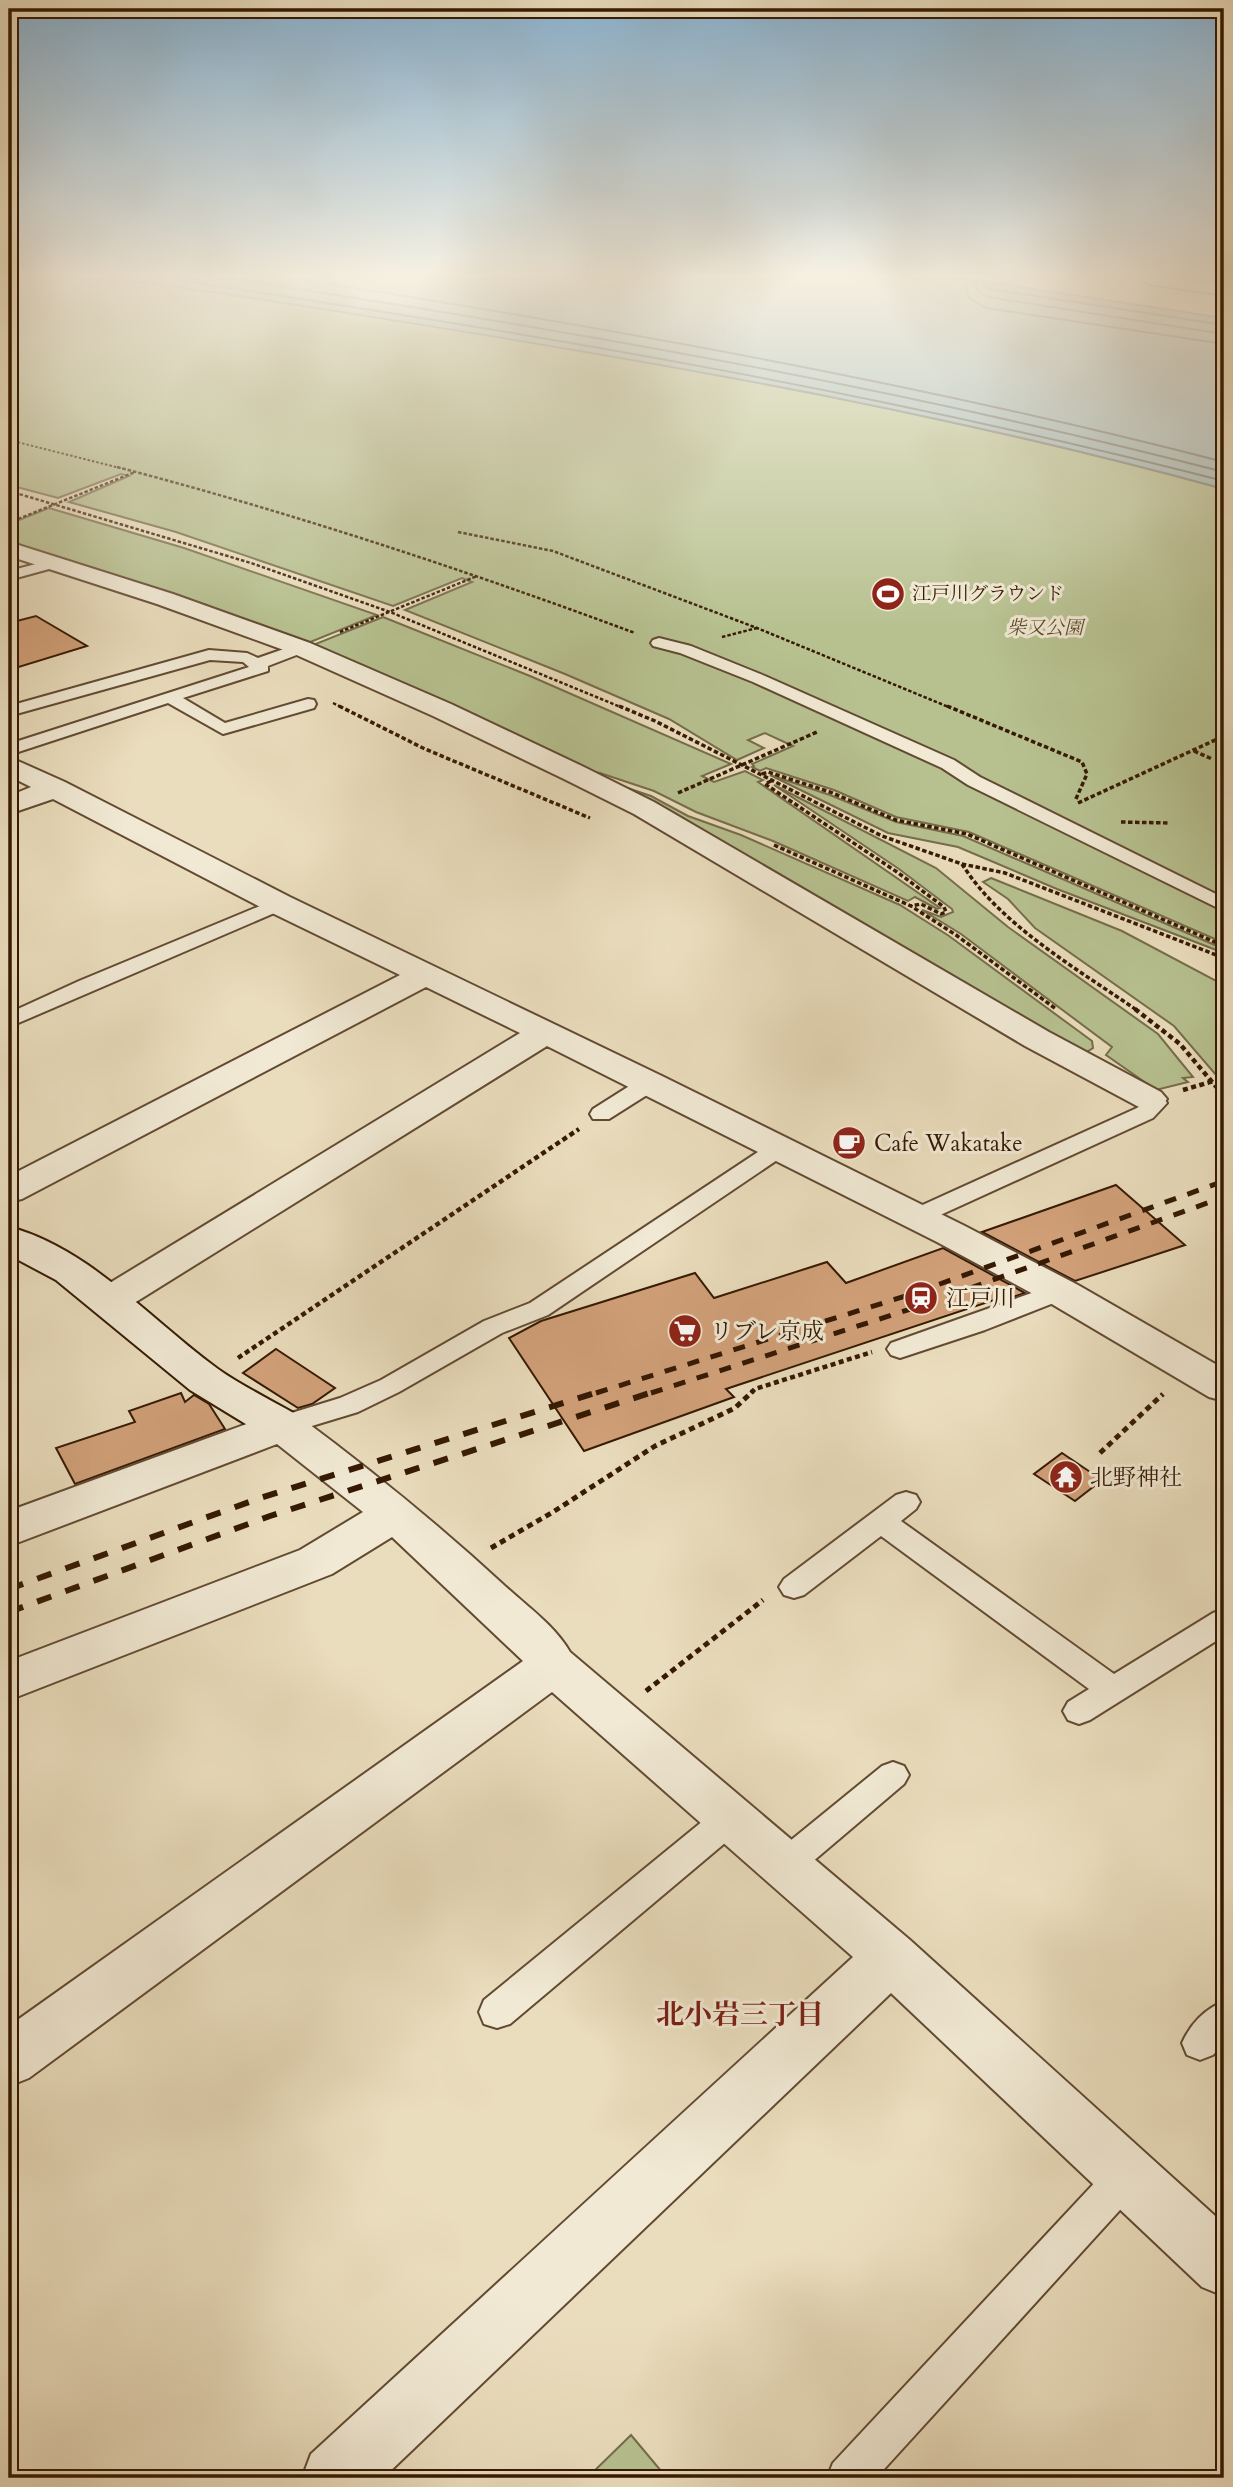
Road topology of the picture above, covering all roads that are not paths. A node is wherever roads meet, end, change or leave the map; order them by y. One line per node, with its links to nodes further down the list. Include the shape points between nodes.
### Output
1 (10, 535): 2 (street)
2 (55, 563): 3 (lane); 5 (street)
3 (9, 576)
4 (659, 643): 15 (lane, via 759,679 948,764)
5 (300, 648): 6 (lane); 20 (street, via 442,710 644,808 1037,1039)
6 (258, 664): 7 (lane, via 262,668); 9 (lane, via 237,656 209,655)
7 (170, 697): 8 (lane, via 223,729); 10 (lane)
8 (308, 704)
9 (9, 711)
10 (9, 750)
11 (9, 765): 12 (street)
12 (55, 788): 13 (street); 14 (street)
13 (9, 806)
14 (279, 904): 16 (street); 17 (lane)
15 (1224, 905)
16 (425, 975): 18 (street); 23 (street)
17 (15, 1011)
18 (546, 1032): 19 (street); 27 (street)
19 (650, 1083): 21 (lane); 22 (street)
20 (1149, 1099): 24 (lane, via 1156,1103 1145,1113)
21 (601, 1114)
22 (778, 1150): 24 (street); 30 (lane, via 539,1309 493,1327 390,1387)
23 (9, 1191)
24 (916, 1217): 26 (street)
25 (9, 1240): 27 (street, via 70,1271)
26 (1060, 1291): 28 (lane); 29 (street)
27 (109, 1301): 30 (street, via 205,1380)
28 (900, 1349)
29 (1224, 1387)
30 (282, 1426): 32 (street); 34 (street)
31 (905, 1502): 33 (lane)
32 (395, 1514): 37 (street, via 459,1568 546,1653); 38 (street, via 316,1562)
33 (881, 1521): 35 (lane); 39 (lane)
34 (9, 1528)
35 (794, 1587)
36 (1224, 1621): 39 (lane)
37 (552, 1665): 42 (street); 48 (street)
38 (9, 1681)
39 (1113, 1690): 40 (lane)
40 (1079, 1711)
41 (893, 1775): 43 (lane)
42 (732, 1818): 43 (street); 45 (lane)
43 (786, 1864): 44 (street)
44 (891, 1957): 49 (street); 51 (street)
45 (497, 2012)
46 (1224, 2018): 47 (lane)
47 (1200, 2043)
48 (9, 2059)
49 (1127, 2175): 50 (street); 52 (lane)
50 (1224, 2265)
51 (335, 2478)
52 (848, 2478)

